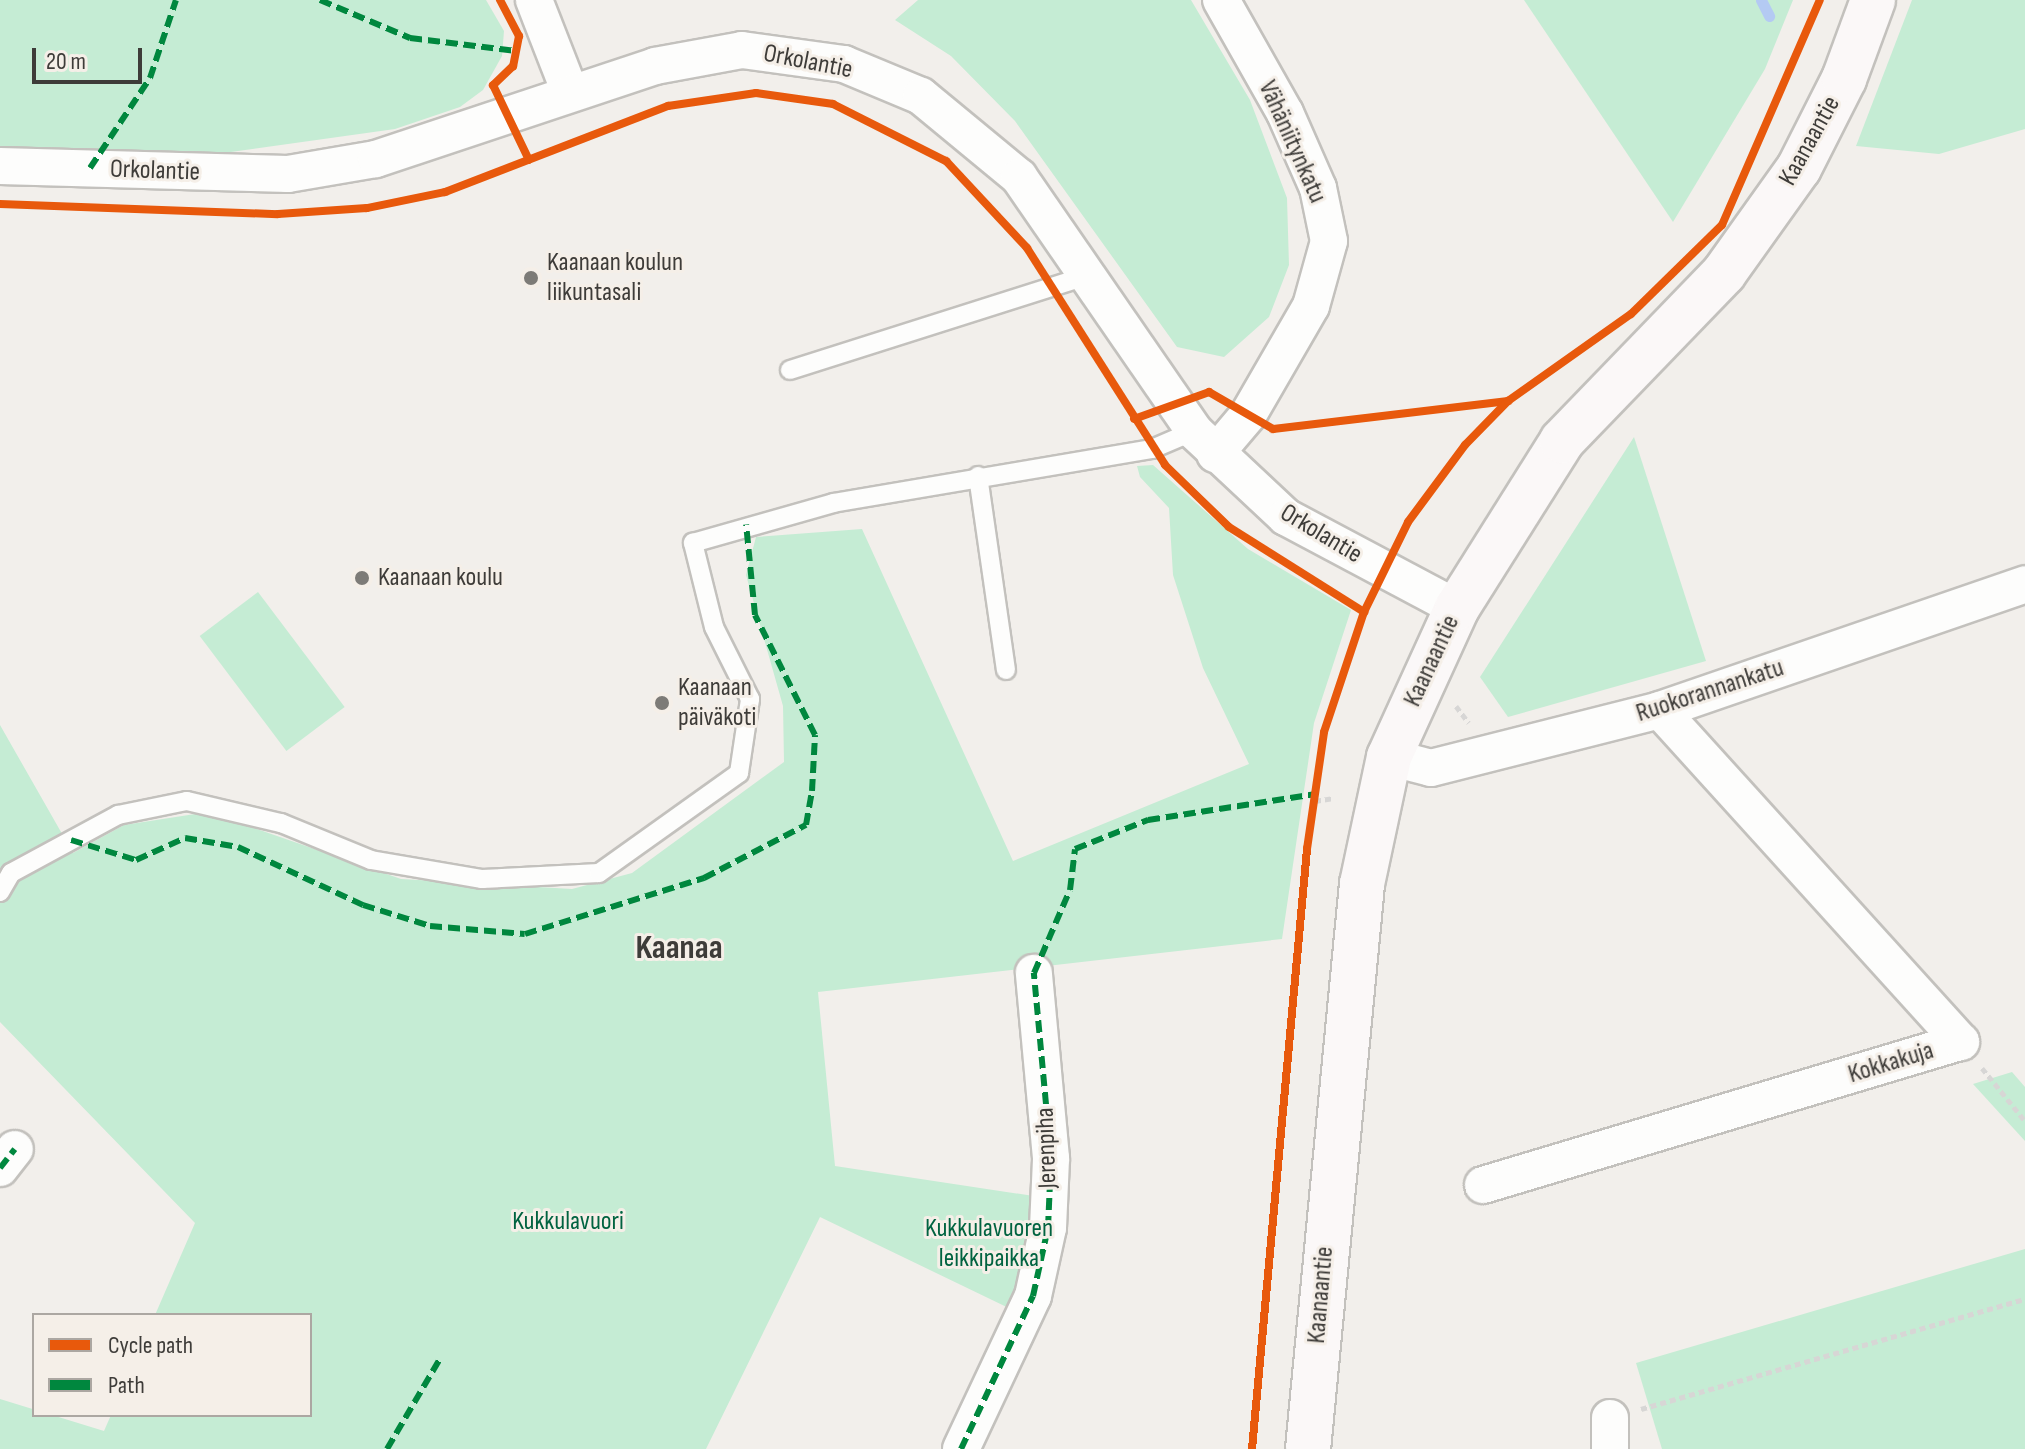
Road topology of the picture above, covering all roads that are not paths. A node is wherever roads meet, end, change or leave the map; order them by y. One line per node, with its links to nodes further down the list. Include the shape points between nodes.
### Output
1 (534, 0): 4 (street)
2 (1221, 0): 8 (street, Vähäniitynkatu, via 1285,113 1318,188 1329,241 1311,306 1248,415)
3 (1873, 0): 11 (street, Kaanaantie, via 1844,79 1799,168 1724,273 1562,441)
4 (569, 90): 5 (street, Orkolantie, via 376,159 288,174); 6 (street, Orkolantie, via 742,50 844,64 921,96 970,130 1019,177)
5 (0, 166)
6 (1090, 275): 7 (lane); 8 (street, Orkolantie)
7 (790, 370)
8 (1205, 442): 9 (lane); 11 (street, Orkolantie, via 1286,517)
9 (978, 476): 12 (lane); 15 (lane, via 804,510 693,543 714,627 750,699 739,773 599,873 482,879 371,860 281,823 187,801 118,815 11,873)
10 (2025, 584): 13 (street, Ruokorannankatu)
11 (1457, 608): 14 (street, Kaanaantie)
12 (1006, 670)
13 (1660, 710): 14 (street, Ruokorannankatu, via 1431,768); 17 (street, Kokkakuja, via 1961,1042)
14 (1389, 757): 19 (street, Kaanaantie, via 1356,930)
15 (0, 892)
16 (1034, 973): 18 (street, Jerenpiha, via 1051,1158 1048,1228 1033,1296)
17 (1483, 1185)
18 (961, 1449)
19 (1308, 1449)

